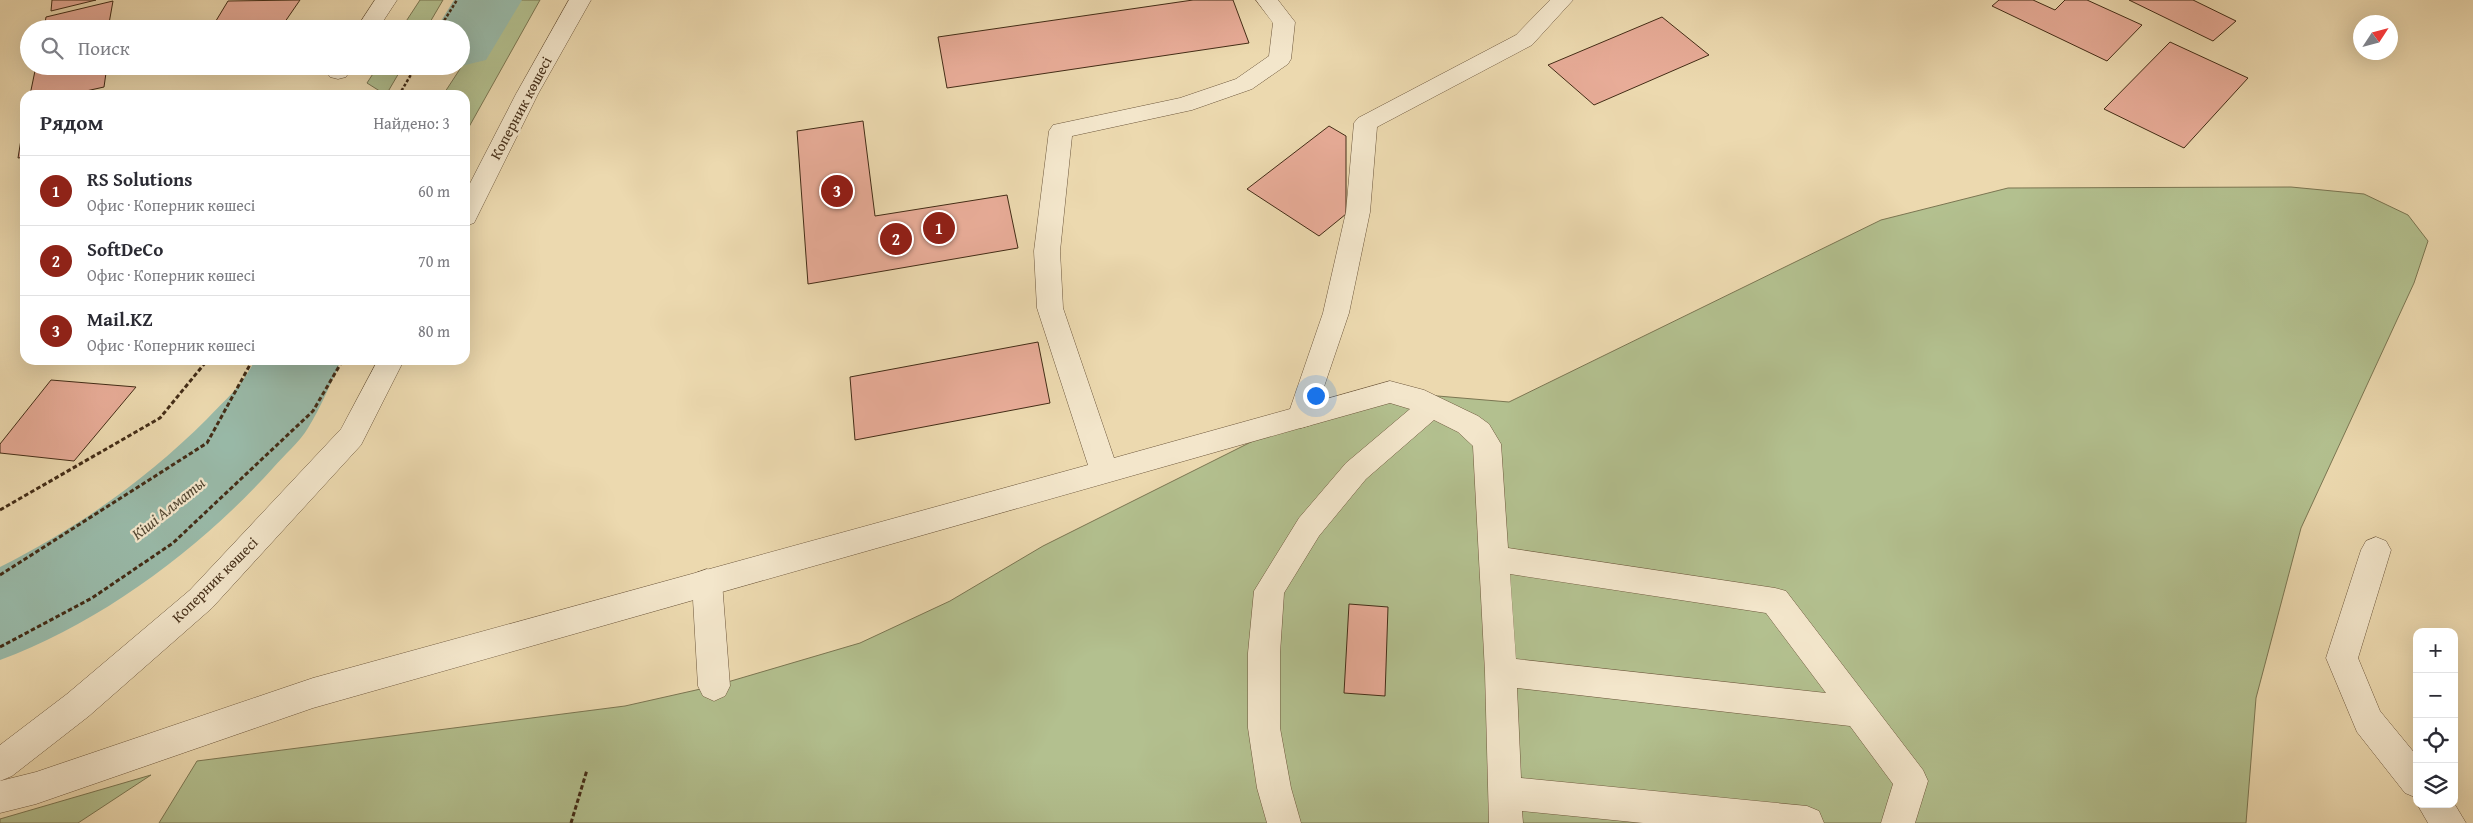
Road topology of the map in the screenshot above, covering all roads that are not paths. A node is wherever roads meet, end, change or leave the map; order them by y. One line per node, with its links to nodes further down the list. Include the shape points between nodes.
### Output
1 (386, 0): 5 (street)
2 (580, 0): 6 (street, Коперник көшесі, via 527,94)
3 (1267, 0): 10 (street, via 1284,22 1280,59 1244,84 1184,105 1061,131 1047,251 1050,308)
4 (1562, 0): 9 (street, via 1524,40 1366,123 1358,212 1338,304)
5 (373, 20)
6 (470, 207)
7 (388, 365): 17 (street, Коперник көшесі, via 351,437 201,599 78,705)
8 (1431, 407): 9 (street, via 1414,398 1390,392); 12 (street, via 1468,424 1487,444); 22 (street, via 1356,471 1309,527 1269,591 1264,653 1264,728 1274,788)
9 (1301, 416): 10 (street)
10 (1104, 471): 13 (street)
11 (2376, 550): 18 (street, via 2342,658 2368,720)
12 (1496, 559): 14 (street); 16 (street, via 1775,601)
13 (707, 582): 15 (street); 19 (street, via 312,693 36,788)
14 (1502, 672): 16 (street); 20 (street)
15 (714, 686)
16 (1860, 712): 24 (street, via 1911,781)
17 (0, 765)
18 (2413, 777)
19 (0, 797)
20 (1506, 808): 23 (street)
21 (2437, 808): 25 (street)
22 (1284, 823)
23 (1807, 823)
24 (1898, 823)
25 (2449, 823)

